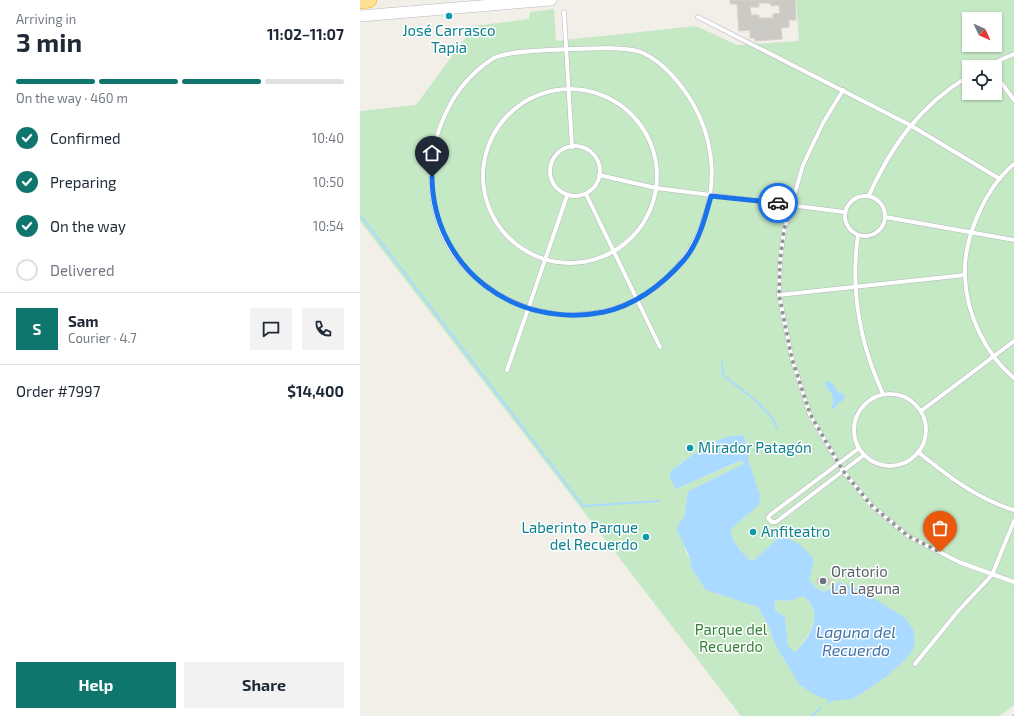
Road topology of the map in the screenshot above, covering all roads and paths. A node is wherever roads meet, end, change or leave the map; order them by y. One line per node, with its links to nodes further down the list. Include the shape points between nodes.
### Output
1 (369, 0): 3 (highway)
2 (551, 0): 5 (main road)
3 (360, 1)
4 (564, 12): 7 (lane)
5 (360, 16)
6 (698, 16): 13 (lane)
7 (566, 50): 12 (lane); 24 (lane, via 608,48 642,52 666,69 685,91 700,115 711,155); 37 (lane, via 496,56 470,77 448,110 438,131 431,162 432,193 439,223 449,245 463,265 480,282 500,296)
8 (1014, 54): 9 (lane)
9 (1001, 60)
10 (962, 80): 15 (lane, via 930,105)
11 (1002, 84): 14 (lane)
12 (568, 86): 16 (lane); 20 (lane, via 607,96 626,109 642,126 655,156); 32 (lane, via 542,93 508,114 495,130 485,153 482,178 486,204 498,227 516,246)
13 (843, 90): 15 (lane); 25 (lane, via 823,123 803,165)
14 (1014, 100)
15 (910, 125): 19 (lane); 22 (lane, via 892,150)
16 (572, 147): 18 (lane, via 587,149 593,154); 23 (lane, via 557,154 550,168 553,184 558,191)
17 (1014, 164): 19 (lane)
18 (599, 175): 20 (lane); 21 (lane, via 597,183)
19 (1000, 179): 28 (lane, via 987,198)
20 (656, 188): 24 (lane); 31 (lane, via 645,220 634,234)
21 (586, 194): 23 (lane); 31 (lane)
22 (869, 195): 26 (lane, via 854,198); 27 (lane, via 882,205)
23 (567, 196): 32 (lane)
24 (711, 196): 25 (lane); 36 (lane, via 701,229 684,259 661,284)
25 (791, 205): 26 (lane); 35 (lane, via 784,230)
26 (844, 212): 29 (lane, via 847,228)
27 (885, 218): 28 (lane); 29 (lane, via 876,233 871,236)
28 (971, 233): 30 (lane); 33 (lane)
29 (858, 235): 34 (lane)
30 (1014, 240)
31 (614, 251): 32 (lane, via 591,260 574,263); 36 (lane)
32 (545, 260): 37 (lane)
33 (965, 276): 34 (lane); 40 (lane, via 976,325)
34 (855, 287): 35 (lane); 43 (lane, via 863,344)
35 (779, 295): 48 (lane, via 792,359 810,414)
36 (637, 300): 37 (lane, via 605,312 577,316); 39 (lane)
37 (528, 309): 41 (lane)
38 (1014, 341): 40 (lane)
39 (660, 347)
40 (993, 356): 42 (lane); 44 (lane)
41 (507, 370)
42 (1014, 378)
43 (883, 394): 44 (lane, via 905,396); 45 (lane, via 872,397 856,416 854,429)
44 (921, 411): 46 (lane, via 926,432 924,443)
45 (858, 449): 47 (lane); 48 (lane)
46 (918, 452): 47 (lane, via 905,462 890,466 879,464); 50 (lane, via 959,484 987,500)
47 (864, 455): 49 (lane)
48 (838, 464): 49 (lane); 49 (lane, via 770,515 770,521 776,522)
49 (843, 471): 52 (lane, via 871,505 908,536 959,562)
50 (1014, 510)
51 (1014, 521): 52 (lane)
52 (992, 575): 53 (lane); 54 (lane, via 959,610)
53 (1014, 582)
54 (915, 664)

